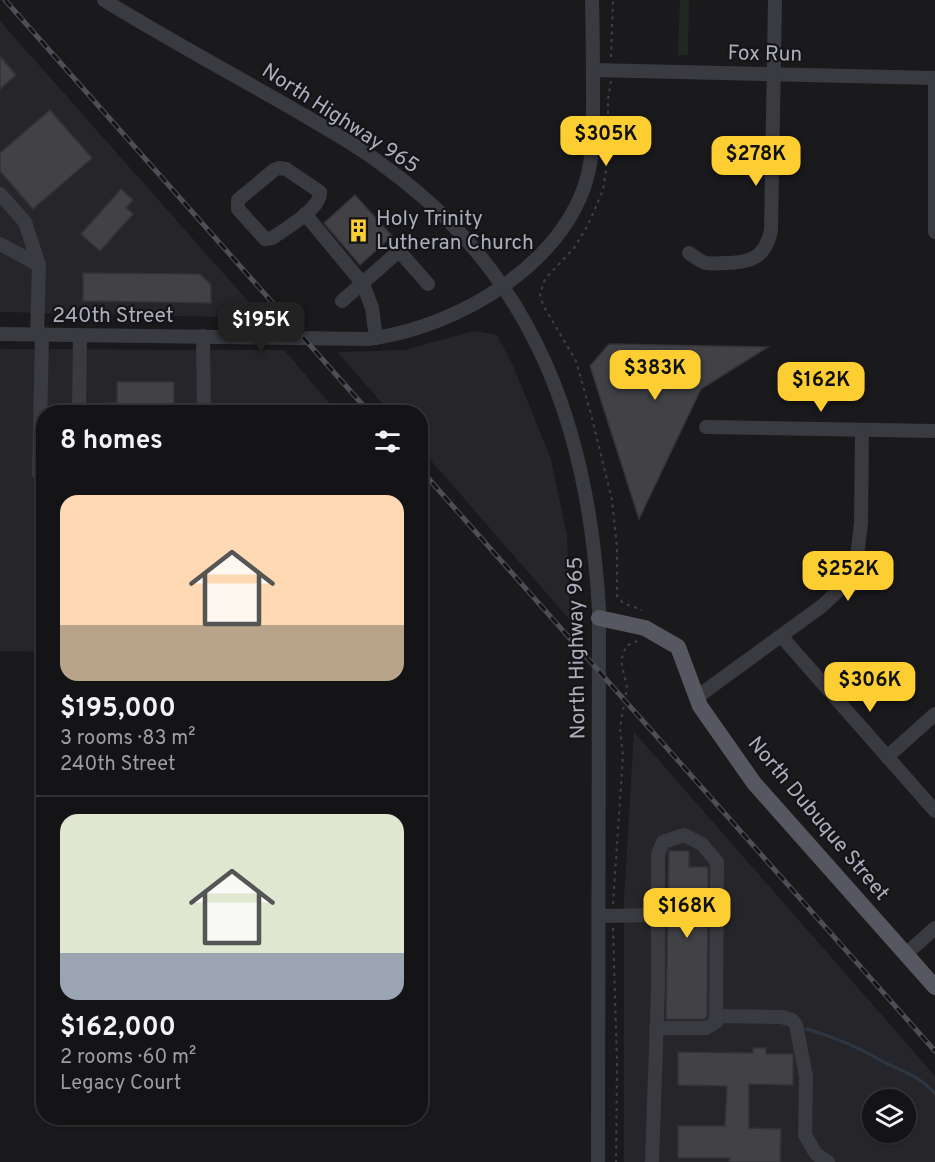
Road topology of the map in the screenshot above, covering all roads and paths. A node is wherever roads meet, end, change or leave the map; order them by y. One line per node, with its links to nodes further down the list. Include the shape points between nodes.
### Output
1 (104, 0): 18 (street, North Highway 965, via 328,129 390,170 432,204)
2 (592, 0): 5 (street, 240th Street)
3 (614, 0): 6 (path)
4 (775, 0): 7 (street)
5 (593, 70): 6 (street, Fox Run); 18 (street, 240th Street, via 590,164 580,198 555,240)
6 (611, 70): 7 (street, Fox Run)
7 (774, 74): 8 (street, Fox Run); 13 (street, via 769,242 753,259 742,263 704,263)
8 (935, 79): 11 (street)
9 (0, 194): 14 (street, via 25,222)
10 (305, 214): 10 (street, via 315,206 320,192 279,168 247,192 237,205 265,239); 16 (street)
11 (935, 232)
12 (0, 244): 14 (street)
13 (689, 253)
14 (39, 264): 21 (street)
15 (549, 275): 31 (path, via 540,289 541,300 580,371 609,489 617,540 617,596 623,603)
16 (363, 284): 17 (street, via 399,251); 19 (street); 24 (street, via 372,308)
17 (428, 284)
18 (502, 286): 24 (street, 240th Street, via 433,324); 32 (street, North Highway 965, via 546,362 569,421 586,494 597,567)
19 (342, 301)
20 (0, 334): 21 (street, 240th Street)
21 (40, 335): 22 (street, 240th Street); 25 (street)
22 (80, 336): 23 (street, 240th Street); 26 (street)
23 (203, 336): 24 (street, 240th Street); 27 (street)
24 (376, 338)
25 (39, 405)
26 (79, 405)
27 (204, 405)
28 (706, 427): 29 (street)
29 (862, 430): 30 (street); 33 (street, via 857,557 842,586)
30 (935, 431)
31 (642, 610)
32 (599, 618): 36 (main road, North Dubuque Street, via 645,628 678,647); 41 (street, North Highway 965)
33 (781, 636): 36 (street); 38 (street)
34 (641, 641): 35 (path, via 629,644)
35 (623, 653)
36 (697, 698): 43 (main road, North Dubuque Street, via 754,783)
37 (935, 714): 38 (street)
38 (887, 757): 39 (street)
39 (935, 812)
40 (658, 915): 41 (street); 45 (street, via 658,854 663,842 684,835 702,844 718,868); 46 (street)
41 (599, 916): 47 (street, North Highway 965)
42 (935, 928): 43 (street)
43 (906, 954): 44 (main road, North Dubuque Street)
44 (935, 987)
45 (716, 1016): 46 (street, via 716,1022 706,1028); 49 (street, via 782,1017 796,1025 806,1076 805,1134 816,1154)
46 (656, 1028): 48 (street)
47 (598, 1162)
48 (652, 1162)
49 (828, 1162)

